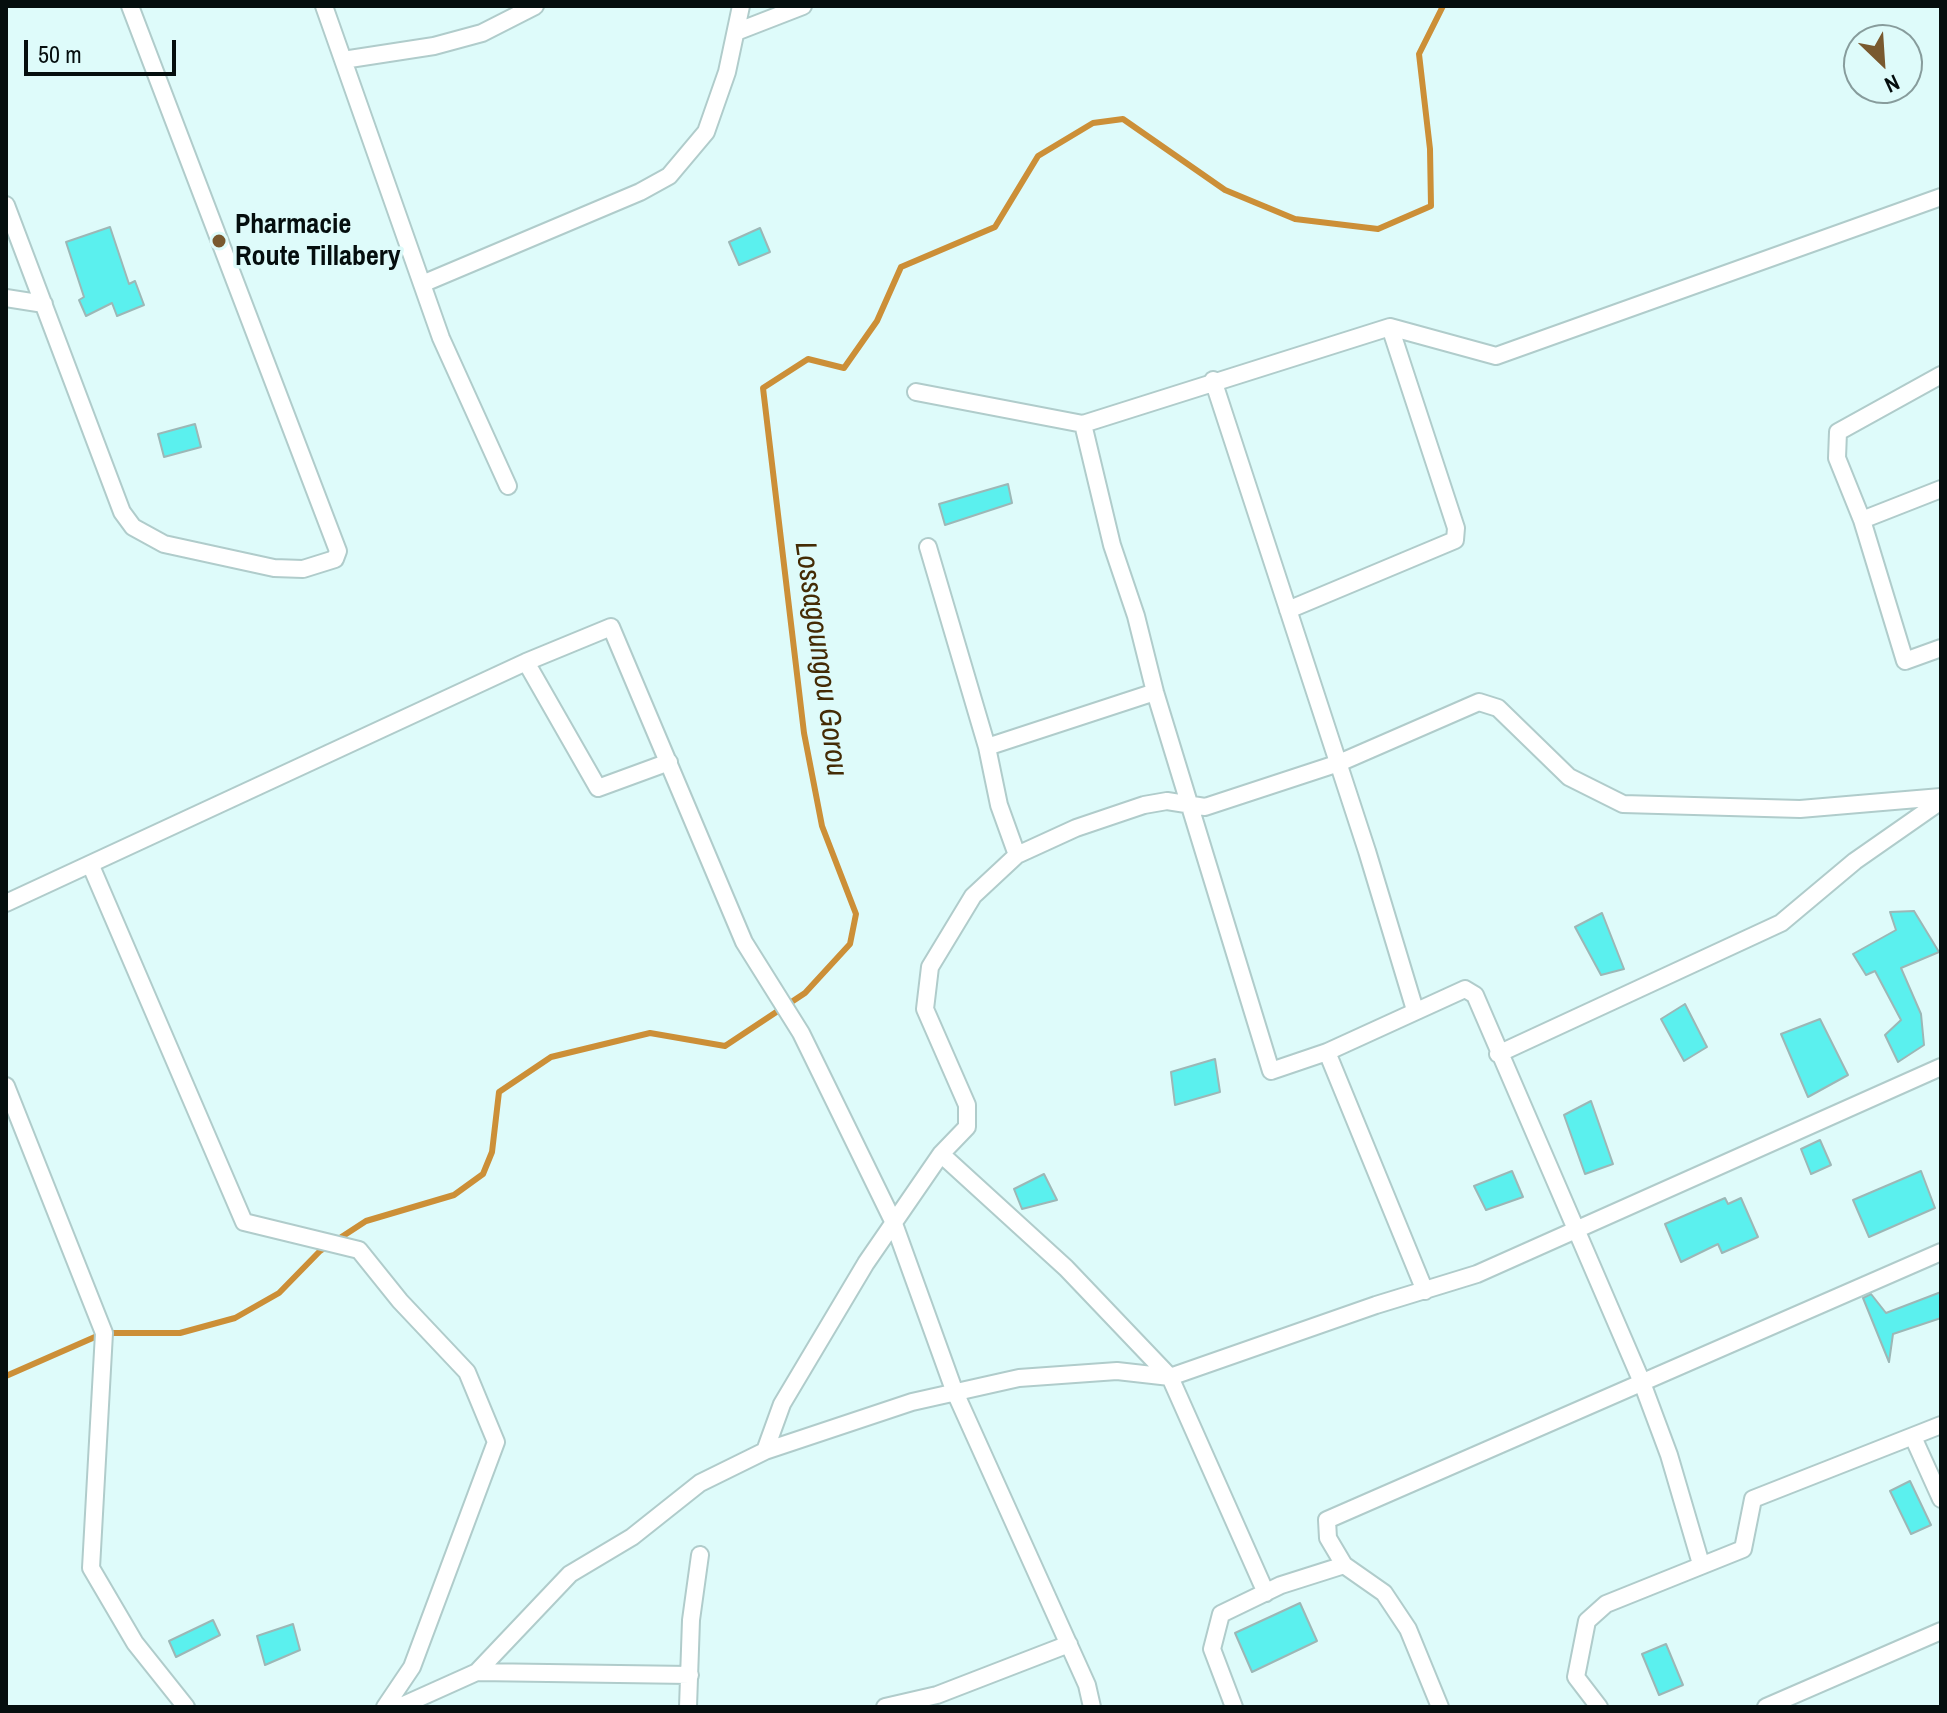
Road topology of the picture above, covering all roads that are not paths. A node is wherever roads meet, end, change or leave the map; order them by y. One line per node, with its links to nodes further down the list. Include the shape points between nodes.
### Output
1 (130, 6): 12 (street, via 338,551 335,559 303,569 274,568 164,544 133,527 122,512)
2 (324, 6): 7 (street)
3 (535, 6): 7 (street, via 482,33)
4 (741, 6): 6 (street)
5 (803, 6): 6 (street)
6 (736, 32): 10 (street, via 706,132 669,176)
7 (343, 60): 10 (street)
8 (1941, 197): 13 (street, via 1496,356)
9 (6, 205): 12 (street)
10 (422, 284): 18 (street, via 473,415)
11 (6, 298): 12 (street)
12 (44, 304)
13 (1390, 327): 15 (street); 22 (street, via 1456,528 1455,540)
14 (1941, 375): 20 (street, via 1838,432 1837,458)
15 (1213, 380): 17 (street); 22 (street)
16 (916, 392): 17 (street)
17 (1083, 424): 25 (street)
18 (508, 486)
19 (1941, 489): 20 (street)
20 (1862, 520): 23 (street, via 1905,661)
21 (928, 547): 26 (street)
22 (1288, 610): 28 (street)
23 (1941, 648)
24 (526, 662): 27 (street, via 598,788); 27 (street, via 611,627); 32 (street)
25 (1155, 692): 26 (street); 30 (street)
26 (987, 747): 31 (street)
27 (669, 762): 40 (street, via 749,954 801,1033)
28 (1339, 763): 29 (street, via 1479,702 1498,708 1569,777 1623,804 1800,809); 30 (street, via 1205,807); 34 (street)
29 (1941, 799): 36 (street, via 1781,923)
30 (1190, 807): 31 (street, via 1167,801 1144,805); 35 (street, via 1271,1071)
31 (1017, 855): 39 (street, via 973,896 930,967 925,1009 967,1105 967,1127)
32 (91, 866): 33 (street); 60 (street, via 244,1222 359,1250 467,1372 496,1442 412,1667)
33 (6, 903)
34 (1415, 1010): 35 (street); 36 (street, via 1465,989 1475,995)
35 (1327, 1052): 43 (street)
36 (1498, 1054): 41 (street)
37 (1941, 1067): 41 (street)
38 (6, 1086): 59 (street, via 104,1333 91,1568 135,1643)
39 (941, 1154): 40 (street); 44 (street, via 1066,1268)
40 (893, 1221): 46 (street); 49 (street, via 782,1404)
41 (1578, 1231): 43 (street); 45 (street)
42 (1941, 1252): 45 (street)
43 (1425, 1291): 44 (street)
44 (1170, 1377): 46 (street, via 1117,1371 1019,1378); 54 (street)
45 (1641, 1380): 52 (street); 53 (street, via 1327,1520 1328,1538)
46 (954, 1390): 49 (street); 56 (street)
47 (1941, 1425): 48 (street)
48 (1913, 1437): 50 (street); 52 (street, via 1753,1499 1747,1547)
49 (765, 1451): 57 (street, via 700,1483 632,1537 570,1574)
50 (1941, 1499)
51 (700, 1555): 58 (street)
52 (1701, 1564): 67 (street, via 1606,1604 1587,1621 1576,1677)
53 (1344, 1565): 54 (street); 66 (street, via 1384,1593 1408,1629)
54 (1266, 1593): 65 (street, via 1221,1614 1212,1649)
55 (1941, 1631): 68 (street)
56 (1069, 1644): 63 (street, via 937,1695); 64 (street)
57 (477, 1672): 58 (street); 61 (street)
58 (690, 1675): 62 (street)
59 (186, 1707)
60 (385, 1707)
61 (399, 1707)
62 (688, 1707)
63 (885, 1707)
64 (1092, 1707)
65 (1234, 1707)
66 (1440, 1707)
67 (1599, 1707)
68 (1766, 1707)

